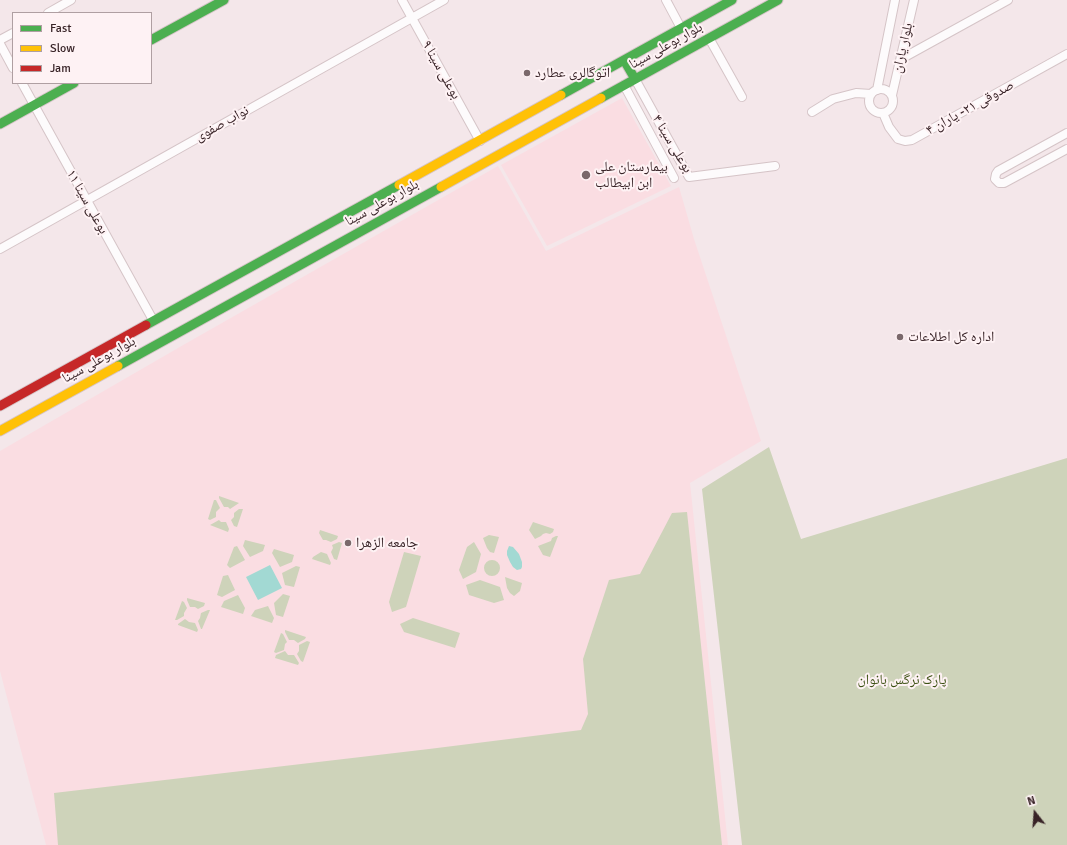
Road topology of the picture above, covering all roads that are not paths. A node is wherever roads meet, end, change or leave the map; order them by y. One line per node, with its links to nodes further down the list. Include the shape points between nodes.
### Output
1 (71, 0): 11 (street)
2 (224, 0): 16 (main road)
3 (402, 0): 12 (street, بوعلی سینا ۹)
4 (444, 0): 12 (street, نواب صفوی)
5 (666, 0): 13 (street)
6 (732, 0): 13 (main road, بلوار بوعلی سینا)
7 (778, 0): 15 (main road, بلوار بوعلی سینا)
8 (895, 0): 27 (street, بلوار یاران)
9 (914, 0): 20 (street, بلوار یاران)
10 (1008, 0): 20 (street)
11 (50, 12)
12 (412, 18): 37 (street, بوعلی سینا ۹); 41 (street, نواب صفوی)
13 (681, 28): 21 (main road, بلوار بوعلی سینا)
14 (12, 34): 17 (street)
15 (709, 38): 24 (main road, بلوار بوعلی سینا); 29 (street)
16 (152, 39)
17 (0, 40)
18 (0, 44): 22 (street)
19 (1067, 54): 32 (street, صدوقی ۲۱- یاران ۴, via 912,140 898,139)
20 (901, 59): 28 (street, بلوار یاران)
21 (624, 60): 23 (main road, بلوار بوعلی سینا); 24 (main road)
22 (12, 66)
23 (620, 79): 24 (main road, بلوار بوعلی سینا); 36 (street, بوعلی سینا ۴); 37 (main road, بلوار بوعلی سینا); 45 (main road, بلوار بوعلی سینا)
24 (637, 82): 34 (street, بوعلی سینا ۴)
25 (23, 84): 30 (street, بوعلی سینا ۱۱)
26 (72, 84): 30 (main road)
27 (874, 92): 28 (street, via 881,89); 31 (street, via 856,93 834,99); 32 (street, via 869,102 871,108)
28 (892, 95): 32 (street, via 892,106)
29 (742, 97)
30 (34, 105): 33 (main road); 41 (street, بوعلی سینا ۱۱)
31 (812, 112)
32 (883, 113)
33 (0, 124)
34 (663, 130): 36 (street); 39 (street, بوعلی سینا ۴, via 689,178)
35 (1067, 133): 38 (street, via 998,171 995,179 999,183 1004,183)
36 (652, 136): 40 (street, بوعلی سینا ۴)
37 (480, 141): 43 (main road, بلوار بوعلی سینا)
38 (1067, 149)
39 (775, 166)
40 (674, 178)
41 (87, 200): 42 (street, نواب صفوی); 43 (street, بوعلی سینا ۱۱)
42 (0, 249)
43 (153, 320): 44 (main road, بلوار بوعلی سینا)
44 (0, 406)
45 (0, 431)

